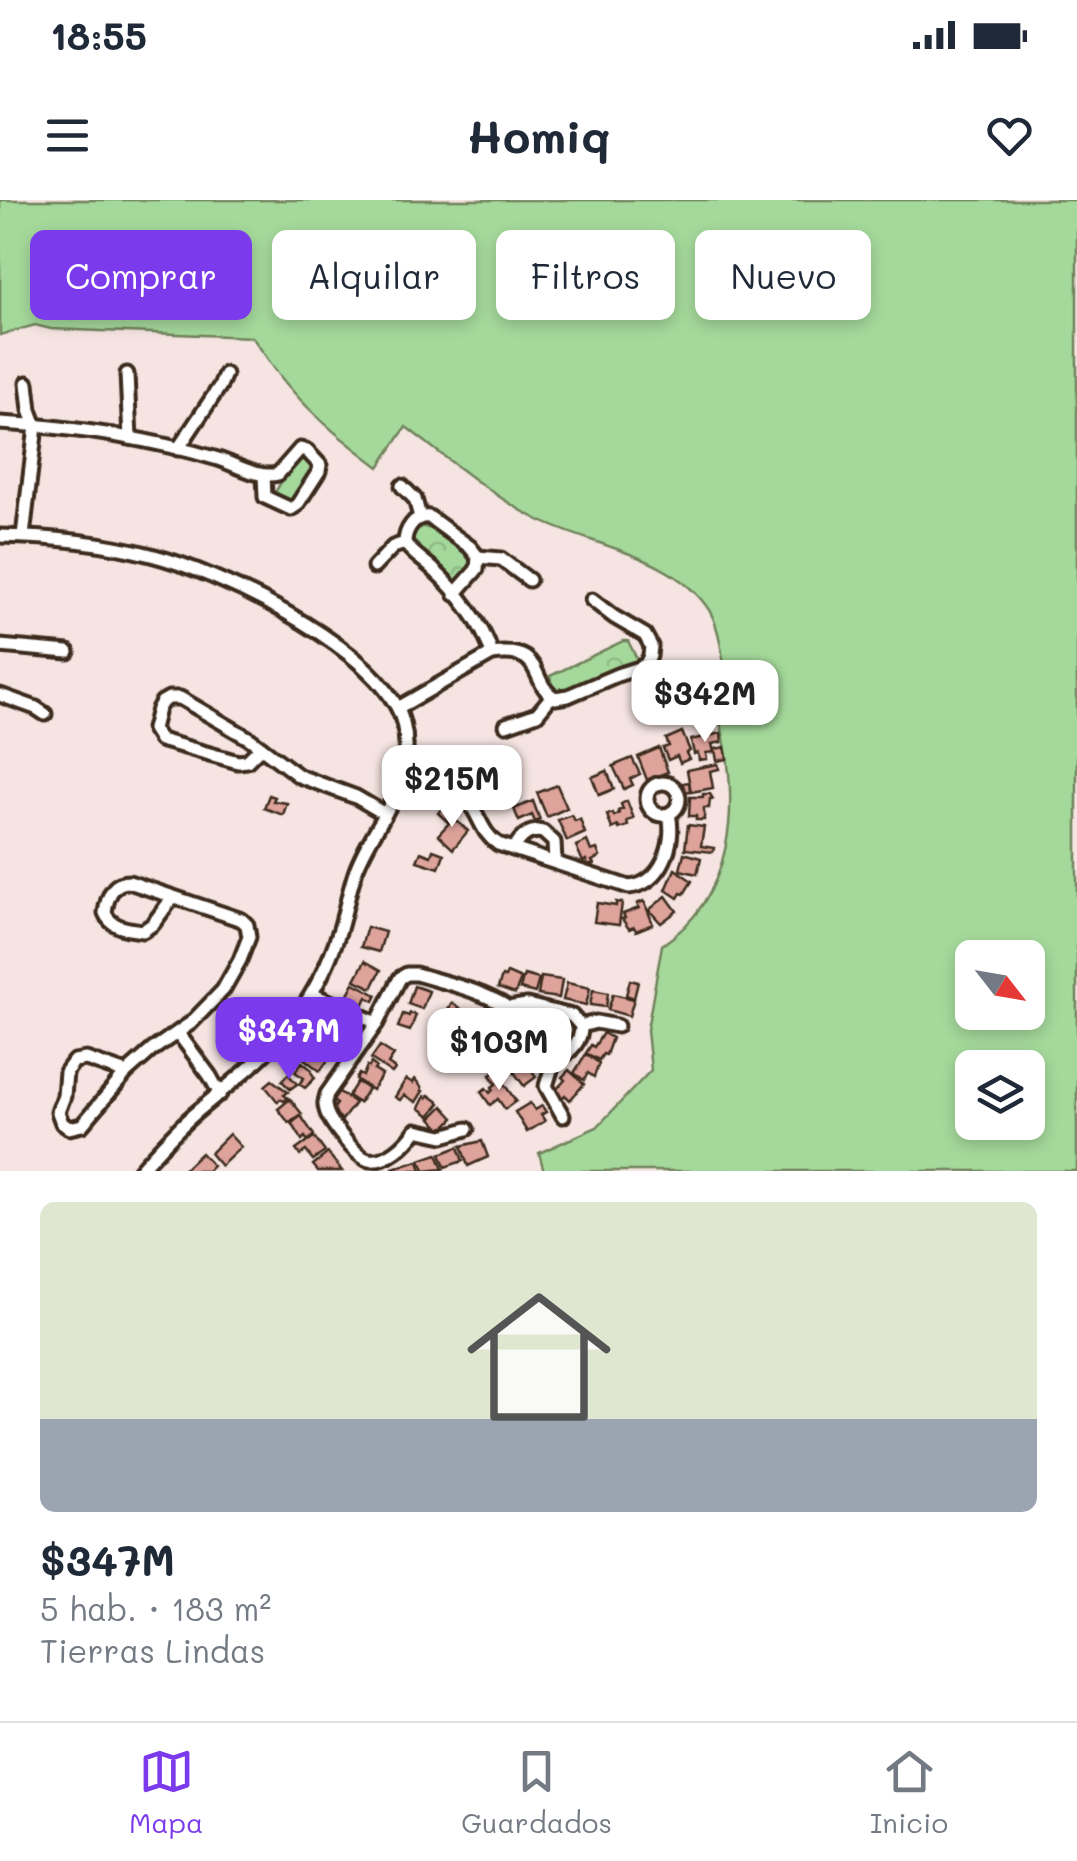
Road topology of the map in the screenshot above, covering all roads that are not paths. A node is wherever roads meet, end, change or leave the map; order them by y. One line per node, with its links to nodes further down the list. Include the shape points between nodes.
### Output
1 (126, 374): 6 (street)
2 (224, 374): 7 (street)
3 (26, 383): 5 (street)
4 (0, 423): 5 (street)
5 (36, 426): 6 (street); 12 (street)
6 (130, 438): 7 (street)
7 (178, 448): 8 (street)
8 (264, 476): 8 (street, via 265,498 291,509 320,465 300,449 278,474)
9 (402, 486): 10 (street)
10 (420, 517): 13 (street); 14 (street, via 432,519)
11 (0, 536): 12 (street)
12 (23, 536): 24 (street, via 133,551 228,582 335,645)
13 (405, 543): 15 (street); 17 (street)
14 (478, 557): 16 (street, via 501,559); 17 (street, via 477,569)
15 (374, 567)
16 (529, 580)
17 (455, 594): 21 (street)
18 (592, 600): 23 (street, via 646,635 650,656 639,668)
19 (0, 646): 20 (street)
20 (68, 652)
21 (492, 654): 23 (street, via 530,662); 24 (street)
22 (0, 696): 25 (street)
23 (552, 696): 26 (street, via 537,714)
24 (398, 708): 28 (street)
25 (45, 714)
26 (506, 725)
27 (261, 747): 27 (street, via 180,698 158,709 153,729 160,740 238,762); 29 (street, via 307,780)
28 (404, 774): 29 (street); 31 (street, via 456,791 489,838)
29 (385, 814): 34 (street, via 360,859)
30 (669, 814): 32 (street, via 668,849 642,885 625,886)
31 (514, 849): 32 (street); 32 (street, via 528,834 543,832 554,842)
32 (554, 861)
33 (173, 897): 33 (street, via 142,931 114,925 106,913 121,882); 39 (street, via 242,920 249,932 222,990)
34 (312, 994): 36 (street); 42 (street, via 275,1044)
35 (508, 1008): 36 (street, via 411,974 398,982); 37 (street, via 525,1004 574,1017); 40 (street)
36 (377, 1024): 44 (street, via 326,1098 330,1119 357,1153 377,1160 416,1130 443,1136)
37 (581, 1026): 38 (street); 40 (street, via 568,1053)
38 (617, 1026)
39 (178, 1033): 41 (street); 42 (street)
40 (555, 1057): 43 (street, via 546,1086)
41 (126, 1074): 41 (street, via 74,1061 66,1072 59,1120 82,1126)
42 (220, 1094): 45 (street)
43 (564, 1116)
44 (467, 1129)
45 (140, 1171)

